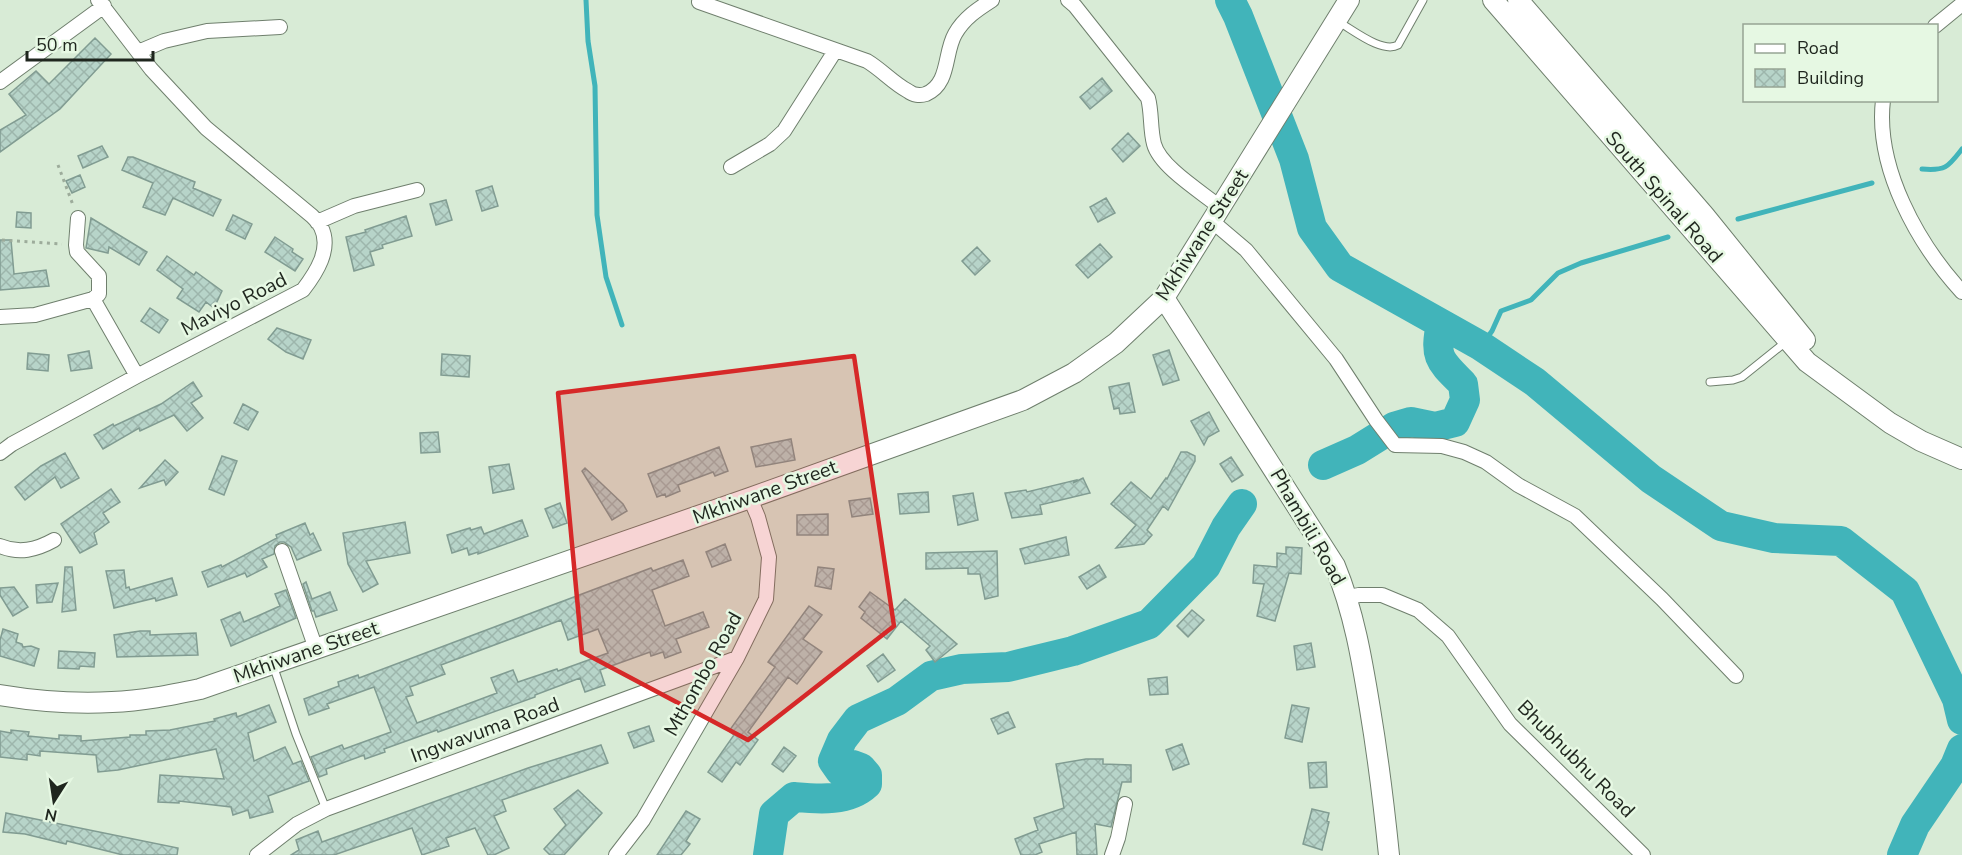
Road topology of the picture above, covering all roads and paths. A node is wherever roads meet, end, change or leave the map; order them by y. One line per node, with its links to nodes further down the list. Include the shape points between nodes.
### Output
1 (992, 0): 13 (street, via 971,14 956,31 942,77 934,90 920,95 909,92 867,61)
2 (1068, 0): 20 (street, via 1148,98 1158,153)
3 (1349, 0): 10 (street, Mkhiwane Street)
4 (1423, 0): 10 (lane, via 1393,48 1380,46)
5 (1493, 0): 29 (street, South Spinal Road)
6 (1518, 0): 29 (street, South Spinal Road, via 1704,215)
7 (699, 2): 13 (street)
8 (101, 3): 14 (street); 15 (street)
9 (1962, 4): 11 (street)
10 (1337, 21): 20 (street, Mkhiwane Street)
11 (1937, 24)
12 (280, 27): 14 (street, via 207,31)
13 (835, 51): 18 (street, via 784,131)
14 (138, 52): 22 (street, via 206,128)
15 (0, 82)
16 (1883, 102): 25 (street, via 1888,162 1902,201 1918,233)
17 (58, 165): 21 (path)
18 (731, 167)
19 (417, 190): 22 (street, via 354,206)
20 (1222, 207): 26 (street, Mkhiwane Street); 42 (street, via 1246,250 1336,359 1395,445 1442,446 1464,452 1575,516)
21 (78, 218): 24 (street)
22 (317, 222): 30 (street, Maviyo Road, via 324,237 322,259 303,290)
23 (2, 240): 24 (path)
24 (76, 245): 27 (street, via 80,256 99,276 99,294)
25 (1962, 292)
26 (1164, 298): 34 (street, Mkhiwane Street, via 1116,343 1074,374 1023,400); 38 (street, Phambili Road, via 1315,532)
27 (93, 299): 28 (street, via 35,315); 30 (street)
28 (0, 317)
29 (1794, 336): 31 (lane, via 1738,379); 33 (street, South Spinal Road, via 1807,362 1841,388 1890,423)
30 (137, 376): 32 (street, Maviyo Road)
31 (1710, 382)
32 (0, 453)
33 (1962, 459)
34 (750, 498): 39 (street, Mkhiwane Street); 40 (street, Mthombo Road, via 769,557 766,599)
35 (54, 540): 36 (street, via 32,550)
36 (0, 546)
37 (282, 551): 39 (street)
38 (1348, 597): 46 (street, Bhubhubhu Road, via 1382,595 1418,610 1448,636 1510,724); 50 (street, Phambili Road, via 1382,783)
39 (316, 649): 41 (street, Mkhiwane Street)
40 (736, 658): 45 (street, Ingwavuma Road); 48 (street, Mthombo Road, via 643,820)
41 (272, 664): 43 (street, Mkhiwane Street, via 200,689 135,700 29,700); 45 (lane)
42 (1736, 676)
43 (0, 695)
44 (1125, 804): 49 (street)
45 (326, 809): 47 (street, Ingwavuma Road, via 297,824)
46 (1642, 853)
47 (257, 855)
48 (616, 855)
49 (1112, 855)
50 (1389, 855)

